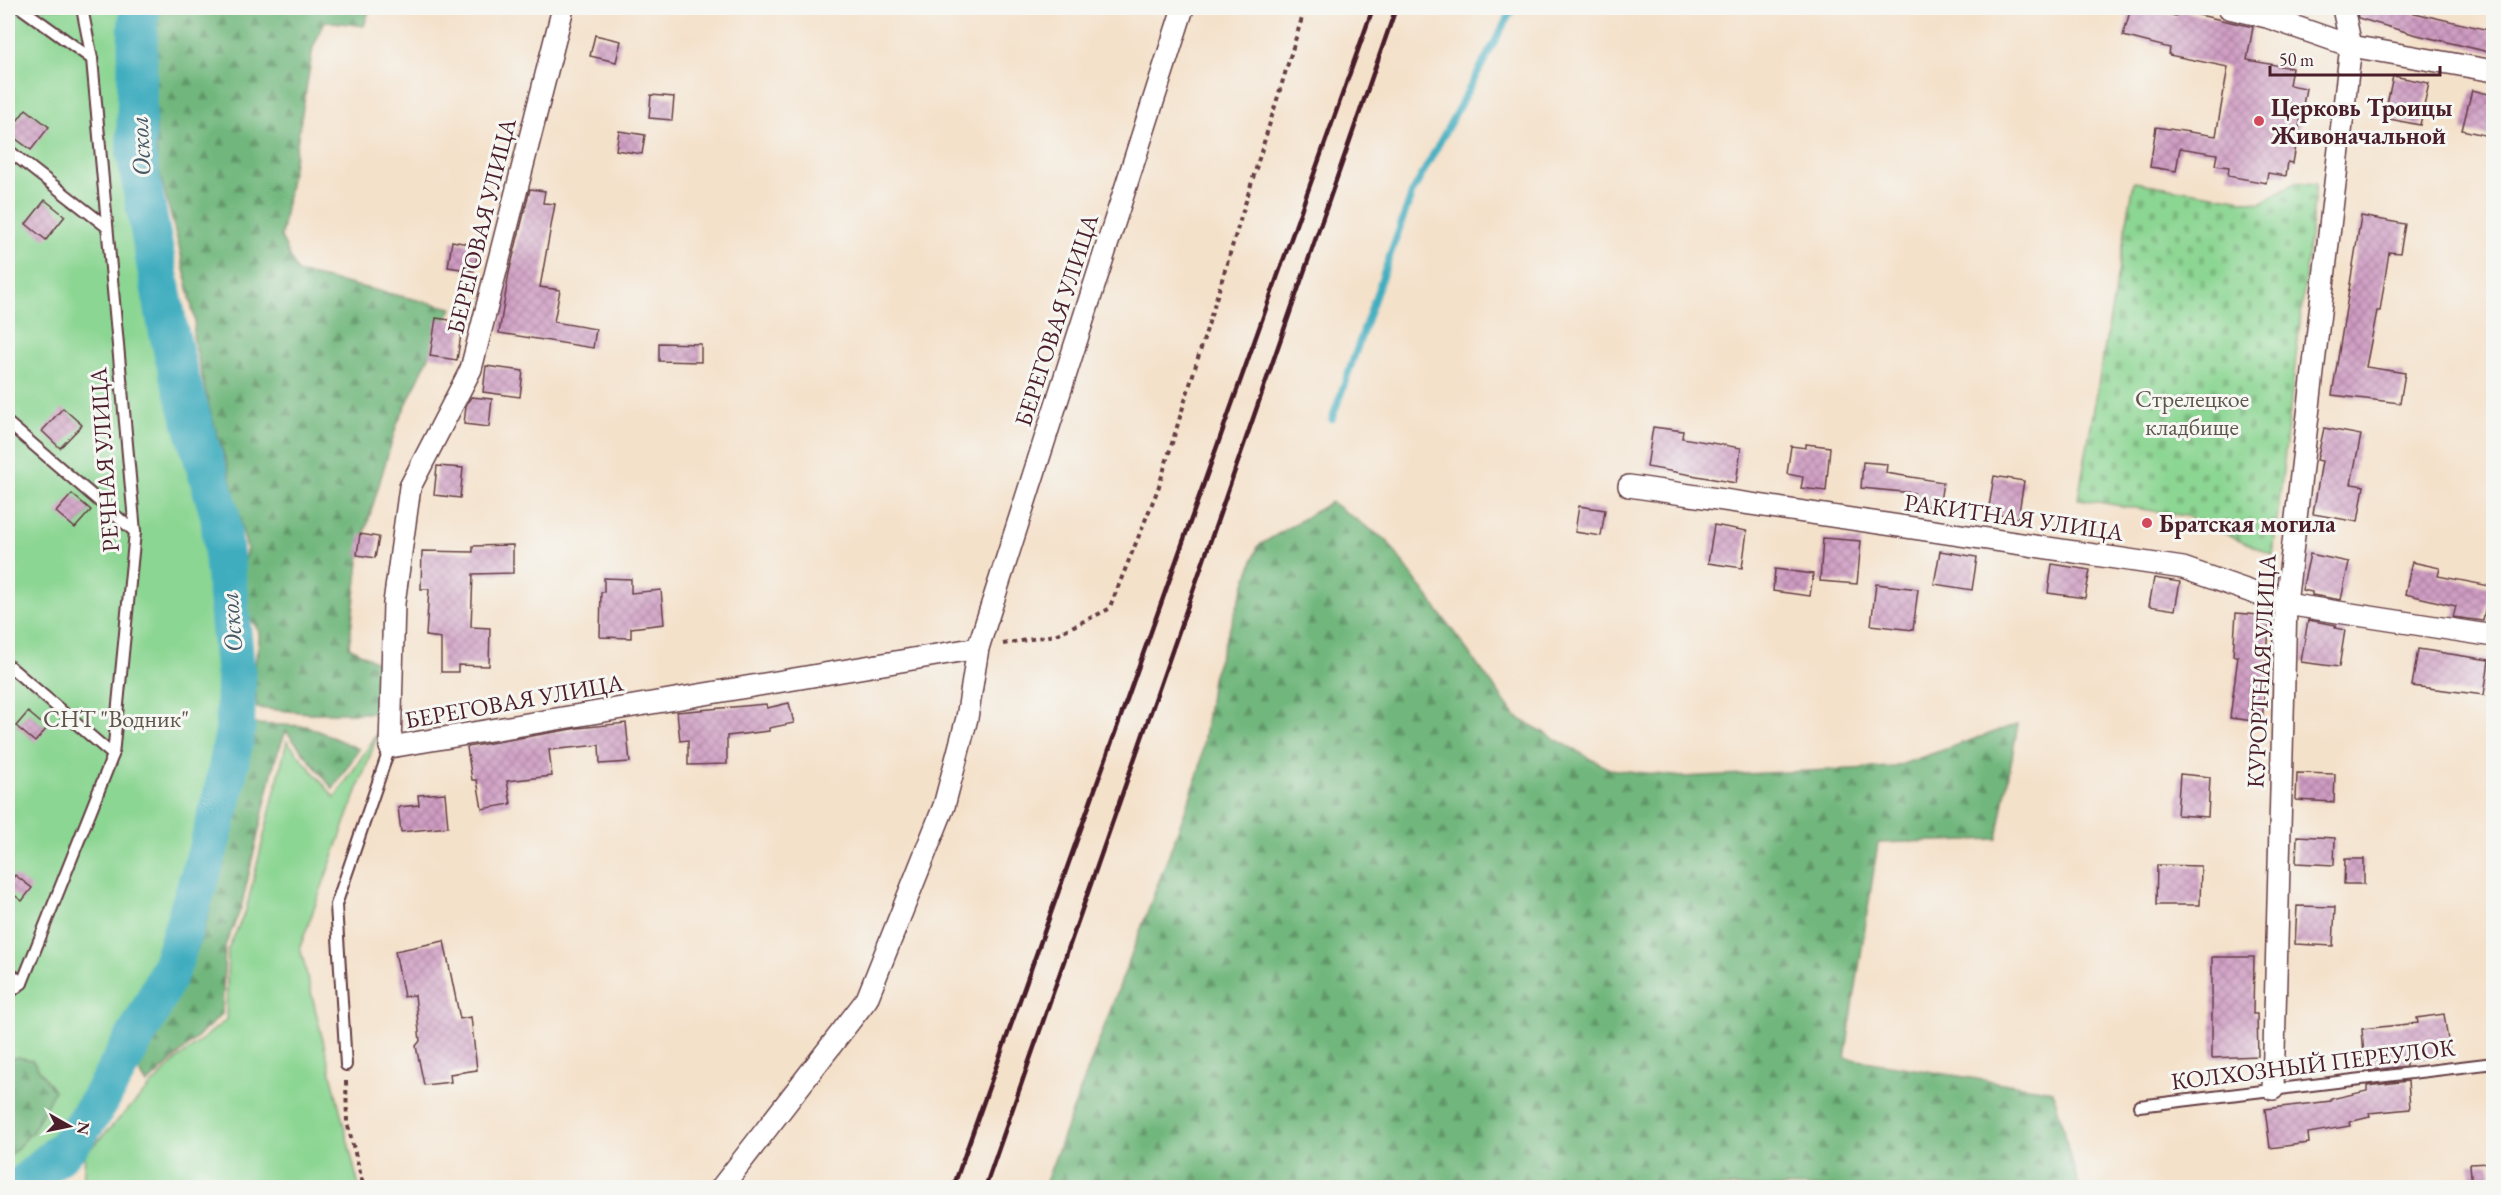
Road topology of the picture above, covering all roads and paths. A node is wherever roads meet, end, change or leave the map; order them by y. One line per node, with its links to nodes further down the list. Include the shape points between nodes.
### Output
1 (21, 8): 9 (lane)
2 (82, 8): 9 (lane, РЕЧНАЯ УЛИЦА)
3 (563, 8): 20 (street, БЕРЕГОВАЯ УЛИЦА, via 471,369 410,487 394,603)
4 (1183, 8): 18 (street, БЕРЕГОВАЯ УЛИЦА)
5 (1305, 8): 18 (path, via 1158,489 1109,609 1056,635)
6 (2229, 8): 8 (street, via 2267,16)
7 (2343, 8): 8 (street, КУРОРТНАЯ УЛИЦА)
8 (2351, 46): 10 (street); 16 (street, КУРОРТНАЯ УЛИЦА)
9 (92, 59): 12 (lane, РЕЧНАЯ УЛИЦА)
10 (2493, 71)
11 (8, 150): 12 (lane)
12 (107, 227): 15 (lane, РЕЧНАЯ УЛИЦА)
13 (8, 423): 15 (lane)
14 (1629, 486): 16 (street, РАКИТНАЯ УЛИЦА, via 2183,568)
15 (135, 532): 21 (lane, РЕЧНАЯ УЛИЦА)
16 (2286, 604): 17 (street, РАКИТНАЯ УЛИЦА); 27 (street, КУРОРТНАЯ УЛИЦА)
17 (2493, 636)
18 (978, 648): 20 (street, БЕРЕГОВАЯ УЛИЦА); 30 (street, БЕРЕГОВАЯ УЛИЦА, via 967,718 944,806 867,999)
19 (8, 665): 21 (lane)
20 (390, 747): 26 (lane, via 336,905)
21 (113, 755): 23 (lane, РЕЧНАЯ УЛИЦА)
22 (8, 971): 23 (lane)
23 (22, 983): 24 (lane)
24 (8, 994)
25 (2493, 1063): 27 (lane, КОЛХОЗНЫЙ ПЕРЕУЛОК)
26 (346, 1065): 29 (path, via 346,1122)
27 (2273, 1089): 28 (lane, КОЛХОЗНЫЙ ПЕРЕУЛОК)
28 (2139, 1106)
29 (366, 1188)
30 (721, 1188)

